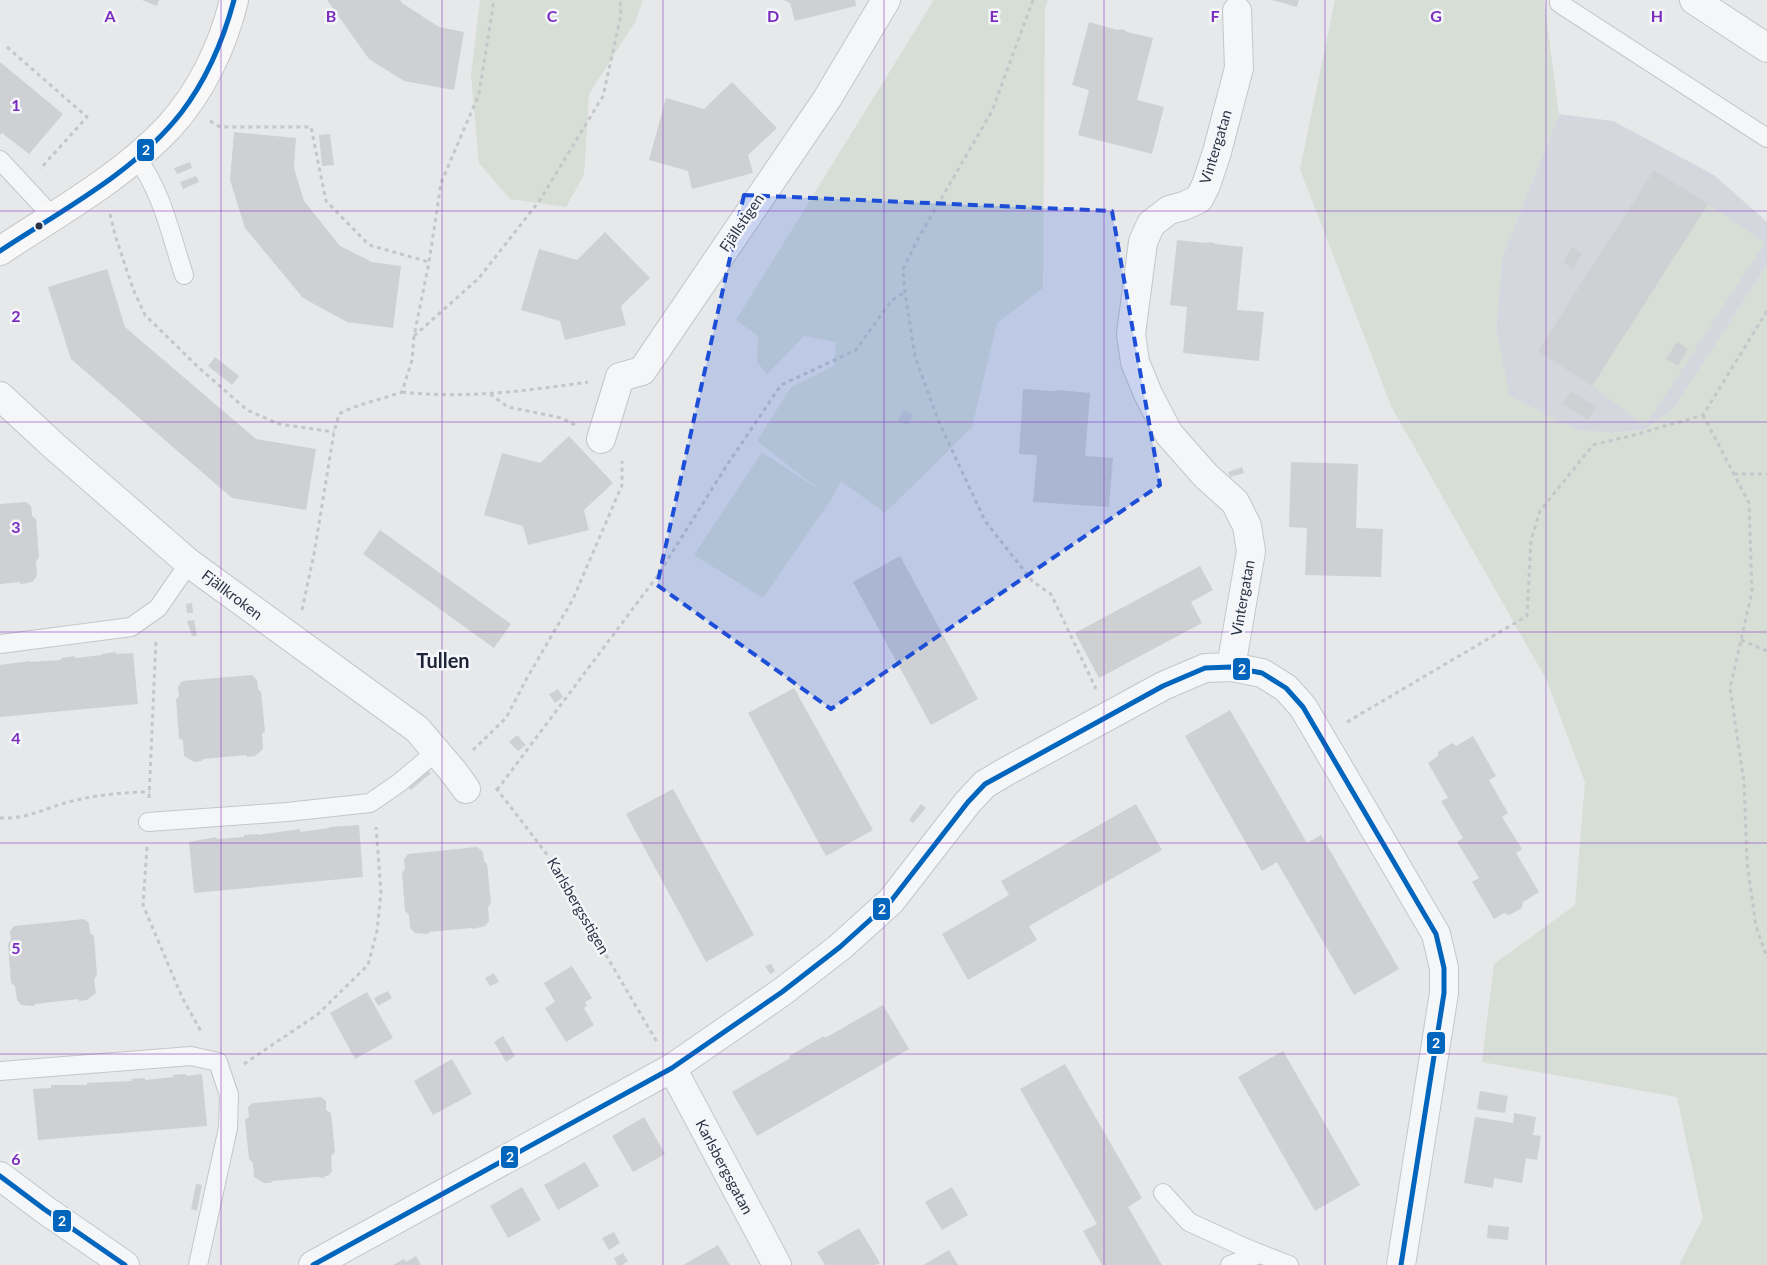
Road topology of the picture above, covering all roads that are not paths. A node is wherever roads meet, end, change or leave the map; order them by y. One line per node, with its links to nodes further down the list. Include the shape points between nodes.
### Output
1 (234, 0): 8 (street, via 229,22 211,65 186,106 168,128)
2 (886, 0): 14 (street, Fjällstigen, via 827,99 642,371 620,377)
3 (1694, 0): 6 (street)
4 (1559, 3): 7 (lane)
5 (1237, 11): 17 (street, Vintergatan, via 1239,68 1217,152 1199,198 1169,210 1151,224 1143,242 1131,334 1138,370 1169,434 1206,476 1235,502 1248,526 1251,551)
6 (1767, 48)
7 (1767, 138)
8 (136, 157): 10 (street); 12 (lane, via 147,171)
9 (0, 160): 10 (lane)
10 (52, 216): 11 (street)
11 (0, 251)
12 (184, 275)
13 (0, 396): 15 (street, Fjällkroken)
14 (611, 447)
15 (189, 563): 16 (lane, via 158,608 131,627); 18 (street, Fjällkroken, via 417,730)
16 (0, 644)
17 (1230, 667): 20 (street, via 1205,668 1164,686 985,784 891,902 782,992); 31 (street, via 1262,673 1286,688 1303,707 1436,934 1444,968 1444,993)
18 (452, 770): 19 (lane, via 399,783 370,803)
19 (148, 822)
20 (672, 1068): 27 (street); 28 (street, Karlsbergsgatan)
21 (0, 1071): 26 (lane, via 191,1056 218,1062 228,1095 228,1128)
22 (0, 1176): 25 (street)
23 (1163, 1193): 24 (lane, via 1189,1222)
24 (1260, 1254): 29 (lane); 30 (lane)
25 (125, 1265)
26 (198, 1265)
27 (313, 1265)
28 (777, 1265)
29 (1230, 1265)
30 (1289, 1265)
31 (1401, 1265)

